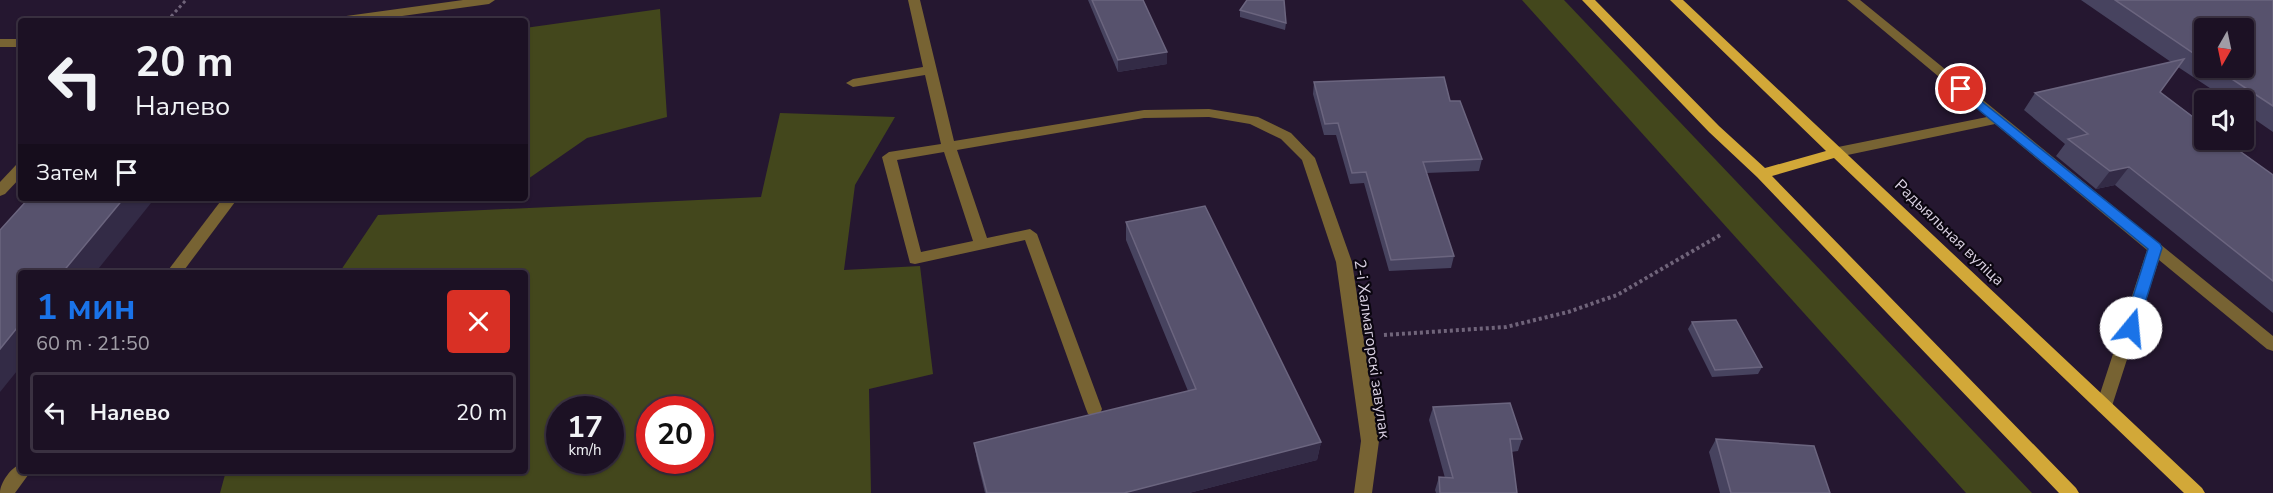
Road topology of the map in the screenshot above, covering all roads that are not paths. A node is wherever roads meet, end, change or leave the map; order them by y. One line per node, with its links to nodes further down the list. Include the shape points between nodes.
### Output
1 (489, 0): 6 (street)
2 (914, 0): 9 (street)
3 (1588, 0): 15 (main road)
4 (1676, 0): 13 (main road, Радыяльная вуліца)
5 (1853, 0): 11 (street)
6 (360, 18)
7 (0, 43): 8 (street)
8 (18, 43)
9 (930, 70): 10 (street); 12 (street)
10 (854, 83)
11 (1997, 119): 13 (street); 19 (street)
12 (948, 145): 18 (street); 18 (street, 2-і Халмагорскі завулак, via 889,157 915,260); 26 (street, 2-і Халмагорскі завулак, via 1144,114 1209,113 1253,120 1286,136 1308,158 1344,262 1370,441)
13 (1838, 152): 15 (main road); 22 (main road, Радыяльная вуліца)
14 (18, 171): 16 (street)
15 (1762, 174): 27 (main road)
16 (0, 191)
17 (229, 201): 20 (street)
18 (982, 245): 23 (street, via 1030,234)
19 (2155, 248): 21 (street); 22 (street)
20 (176, 270)
21 (2273, 345)
22 (2104, 406): 28 (main road, Радыяльная вуліца)
23 (1094, 409)
24 (20, 474): 25 (street)
25 (5, 493)
26 (1363, 493)
27 (2070, 493)
28 (2196, 493)

